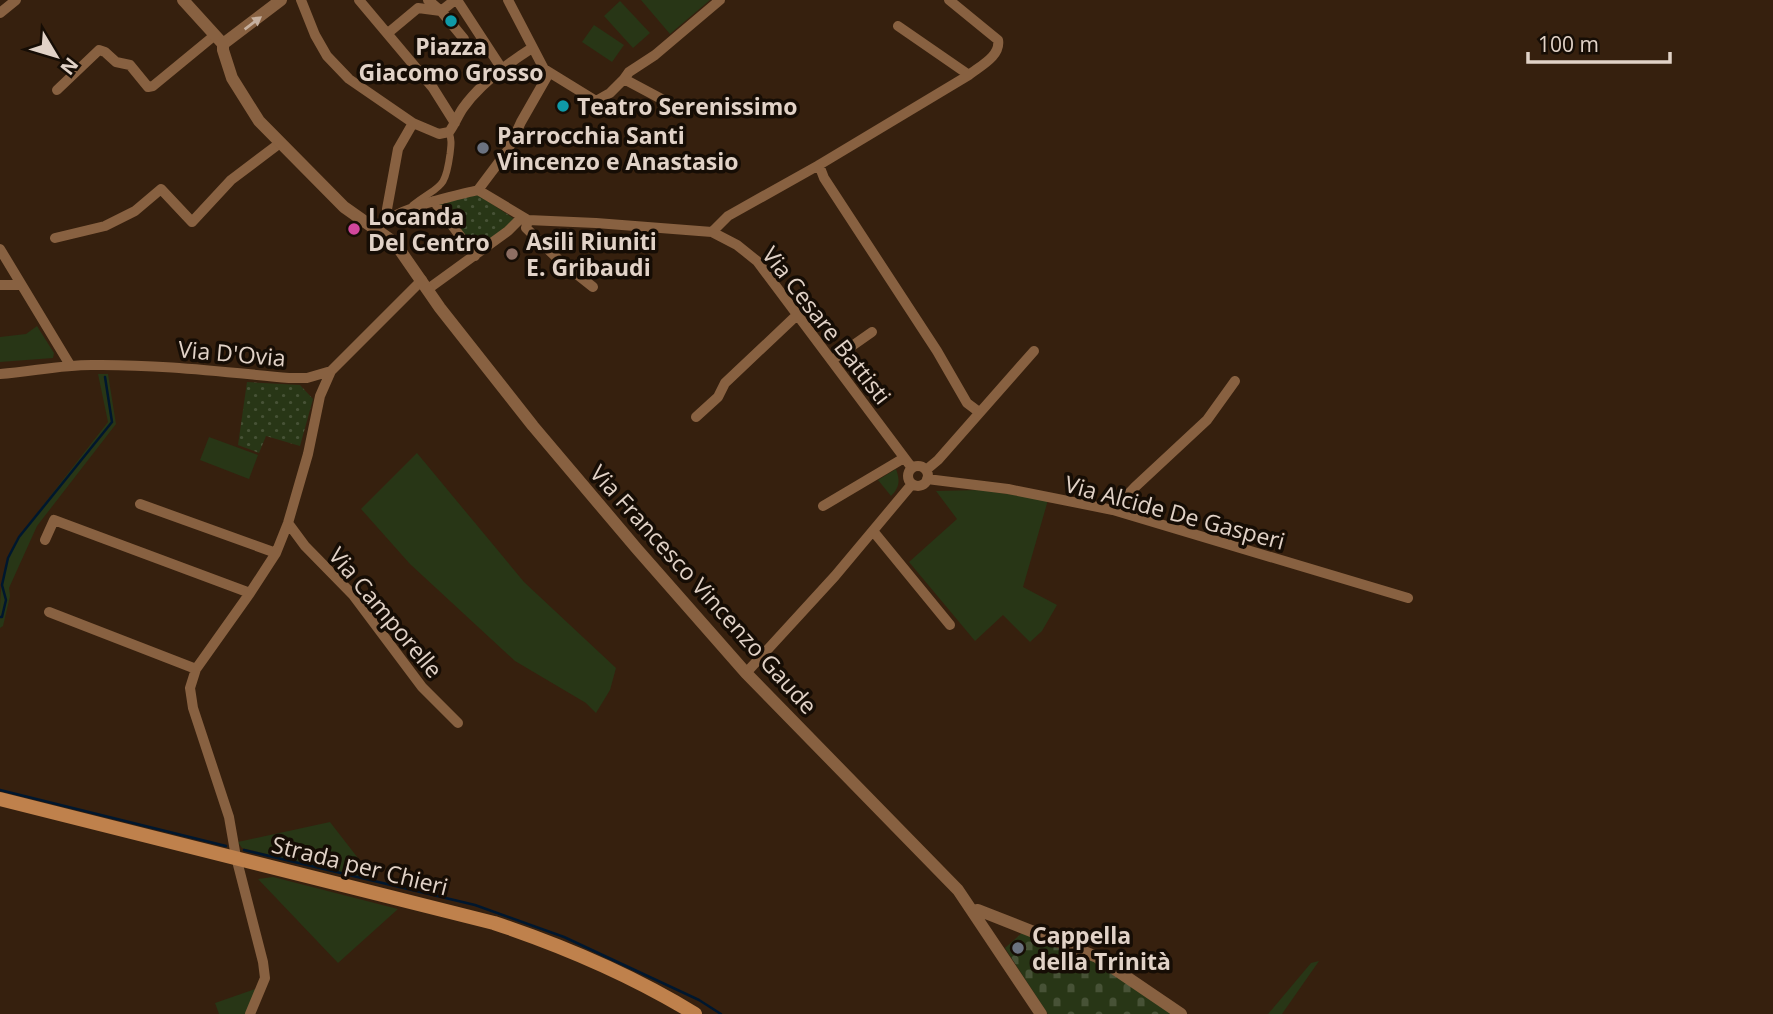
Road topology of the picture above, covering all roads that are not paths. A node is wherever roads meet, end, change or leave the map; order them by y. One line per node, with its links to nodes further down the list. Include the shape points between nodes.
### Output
1 (16, 0): 12 (street)
2 (183, 0): 16 (street)
3 (281, 0): 16 (street, one-way to 3)
4 (301, 0): 24 (street, via 327,56 349,79)
5 (359, 0): 14 (street)
6 (428, 0): 11 (street)
7 (456, 0): 11 (street); 18 (street)
8 (508, 0): 17 (street)
9 (720, 0): 21 (street)
10 (949, 0): 20 (street, via 998,40 998,51)
11 (441, 11): 14 (street, via 418,8); 15 (street)
12 (0, 13)
13 (898, 26): 20 (street)
14 (388, 33): 25 (street, via 433,89)
15 (464, 39)
16 (219, 40): 22 (street, via 148,87 130,65 99,50); 26 (street, Via Francesco Vincenzo Gaude, via 243,99)
17 (531, 48): 18 (street); 19 (street)
18 (502, 69): 25 (street, via 463,108)
19 (549, 74): 21 (street, via 596,101); 28 (street, via 508,150)
20 (969, 75): 27 (street)
21 (624, 79): 23 (street)
22 (57, 90)
23 (684, 111)
24 (413, 123): 25 (street, via 439,134); 31 (street, via 398,149)
25 (452, 128): 30 (street, via 445,181)
26 (280, 142): 33 (street, Via Francesco Vincenzo Gaude, via 344,207); 35 (street, via 231,180 192,222 161,189 135,211 105,226)
27 (819, 165): 34 (street, via 728,216); 50 (street, via 967,403)
28 (478, 190): 29 (street); 32 (street)
29 (433, 201): 30 (street); 37 (street)
30 (411, 208): 31 (street)
31 (389, 217): 33 (street)
32 (525, 219): 34 (street, Via Cesare Battisti); 37 (street); 41 (street, via 526,228)
33 (374, 228): 40 (street, Via Francesco Vincenzo Gaude, via 395,243)
34 (712, 232): 42 (street, Via Cesare Battisti, via 757,261)
35 (55, 238)
36 (0, 249): 39 (street)
37 (475, 256): 40 (street)
38 (0, 285): 39 (street)
39 (21, 285): 46 (street)
40 (425, 285): 47 (street); 68 (street, Via Francesco Vincenzo Gaude, via 576,478)
41 (593, 287)
42 (798, 314): 45 (street, Via Cesare Battisti); 51 (street)
43 (872, 332): 45 (street)
44 (1034, 351): 50 (street)
45 (832, 360): 52 (street, Via Cesare Battisti)
46 (70, 365): 47 (street, Via D'Ovia, via 156,366 289,378); 48 (street, Via D'Ovia)
47 (331, 371): 59 (street, via 320,396)
48 (0, 374)
49 (1235, 381): 58 (street, via 1207,420)
50 (979, 412): 54 (street)
51 (696, 417)
52 (904, 458): 53 (street, Via Cesare Battisti); 57 (street)
53 (912, 468): 54 (street, via 918,466); 55 (street, via 908,477)
54 (927, 474): 55 (street, via 919,486); 58 (street, Via Alcide De Gasperi)
55 (912, 484): 60 (street)
56 (140, 504): 62 (street)
57 (823, 506)
58 (1113, 510): 64 (street, Via Alcide De Gasperi)
59 (288, 523): 62 (street); 69 (street, Via Camporelle, via 353,595 422,687)
60 (873, 531): 66 (street); 68 (street)
61 (45, 540): 63 (street, via 54,520)
62 (276, 553): 63 (street)
63 (250, 593): 67 (street)
64 (1408, 598)
65 (49, 612): 67 (street)
66 (950, 625)
67 (195, 669): 71 (street, via 190,688 193,708 229,817)
68 (746, 673): 72 (street, Via Francesco Vincenzo Gaude, via 958,890)
69 (458, 723)
70 (0, 799): 71 (main road, Strada per Chieri)
71 (236, 857): 73 (street, via 264,962 265,978); 74 (main road, Strada per Chieri, via 530,935)
72 (972, 911): 75 (street, Via Francesco Vincenzo Gaude); 76 (street, via 1097,957)
73 (250, 1014)
74 (695, 1014)
75 (1041, 1014)
76 (1181, 1014)

